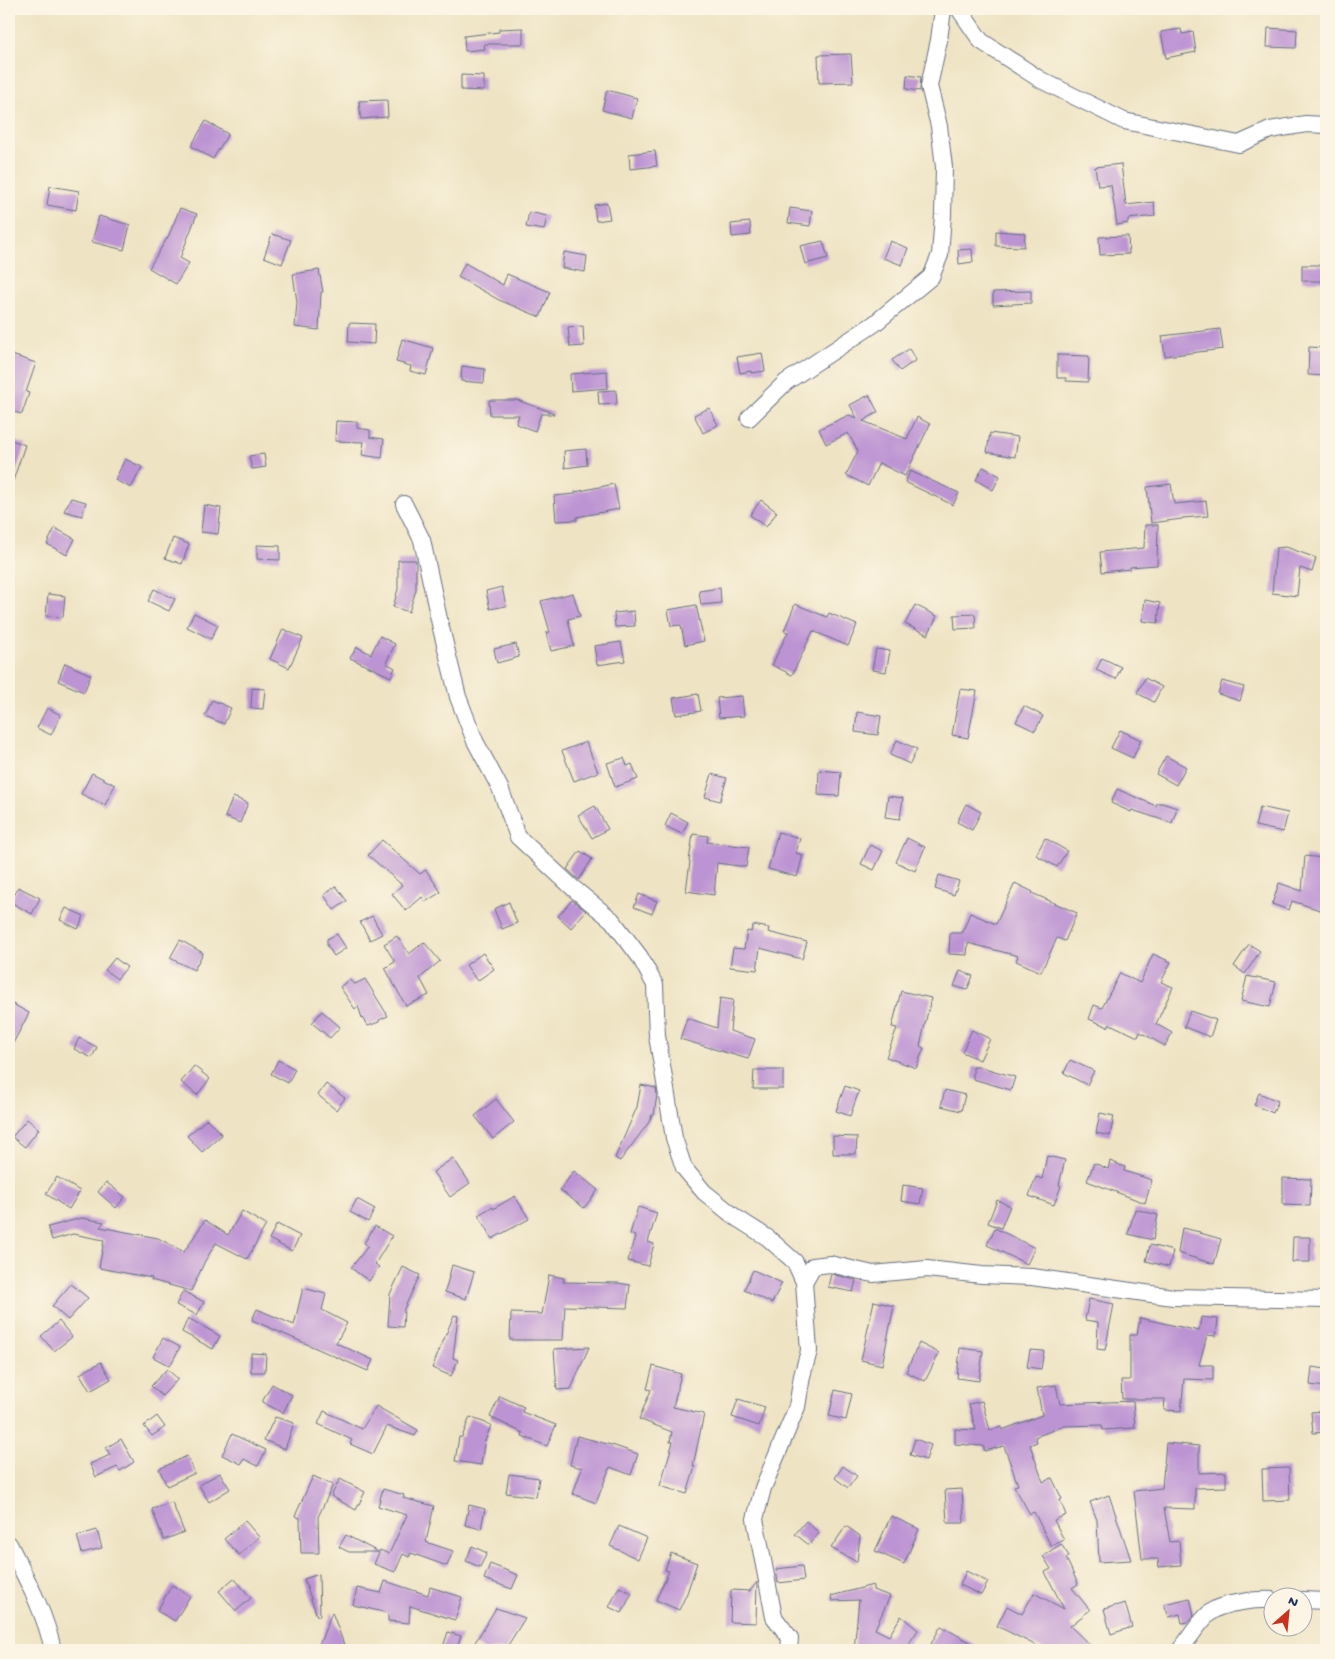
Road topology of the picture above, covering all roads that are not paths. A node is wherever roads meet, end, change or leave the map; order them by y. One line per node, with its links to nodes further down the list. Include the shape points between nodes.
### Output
1 (942, 9): 4 (street, via 929,86 939,126 944,167 940,255 932,277 874,324 786,382)
2 (959, 9): 3 (street, via 982,41 1041,80 1124,121 1239,144 1270,130 1306,124)
3 (1326, 125)
4 (750, 418)
5 (404, 504): 6 (street, via 422,540 458,697 475,741 500,788 518,837 612,920 640,957 655,985 662,1071 674,1138 684,1168 704,1192 768,1238 794,1262)
6 (804, 1282): 7 (street, via 814,1266 830,1264 873,1274 926,1269 1032,1277 1173,1296); 13 (street, via 809,1351 797,1407 763,1488 755,1519 774,1617 790,1638)
7 (1326, 1300)
8 (9, 1544): 12 (street, via 34,1593)
9 (1262, 1599): 14 (street, via 1213,1610)
10 (1312, 1600): 11 (street)
11 (1326, 1601)
12 (54, 1650)
13 (789, 1650)
14 (1180, 1650)

